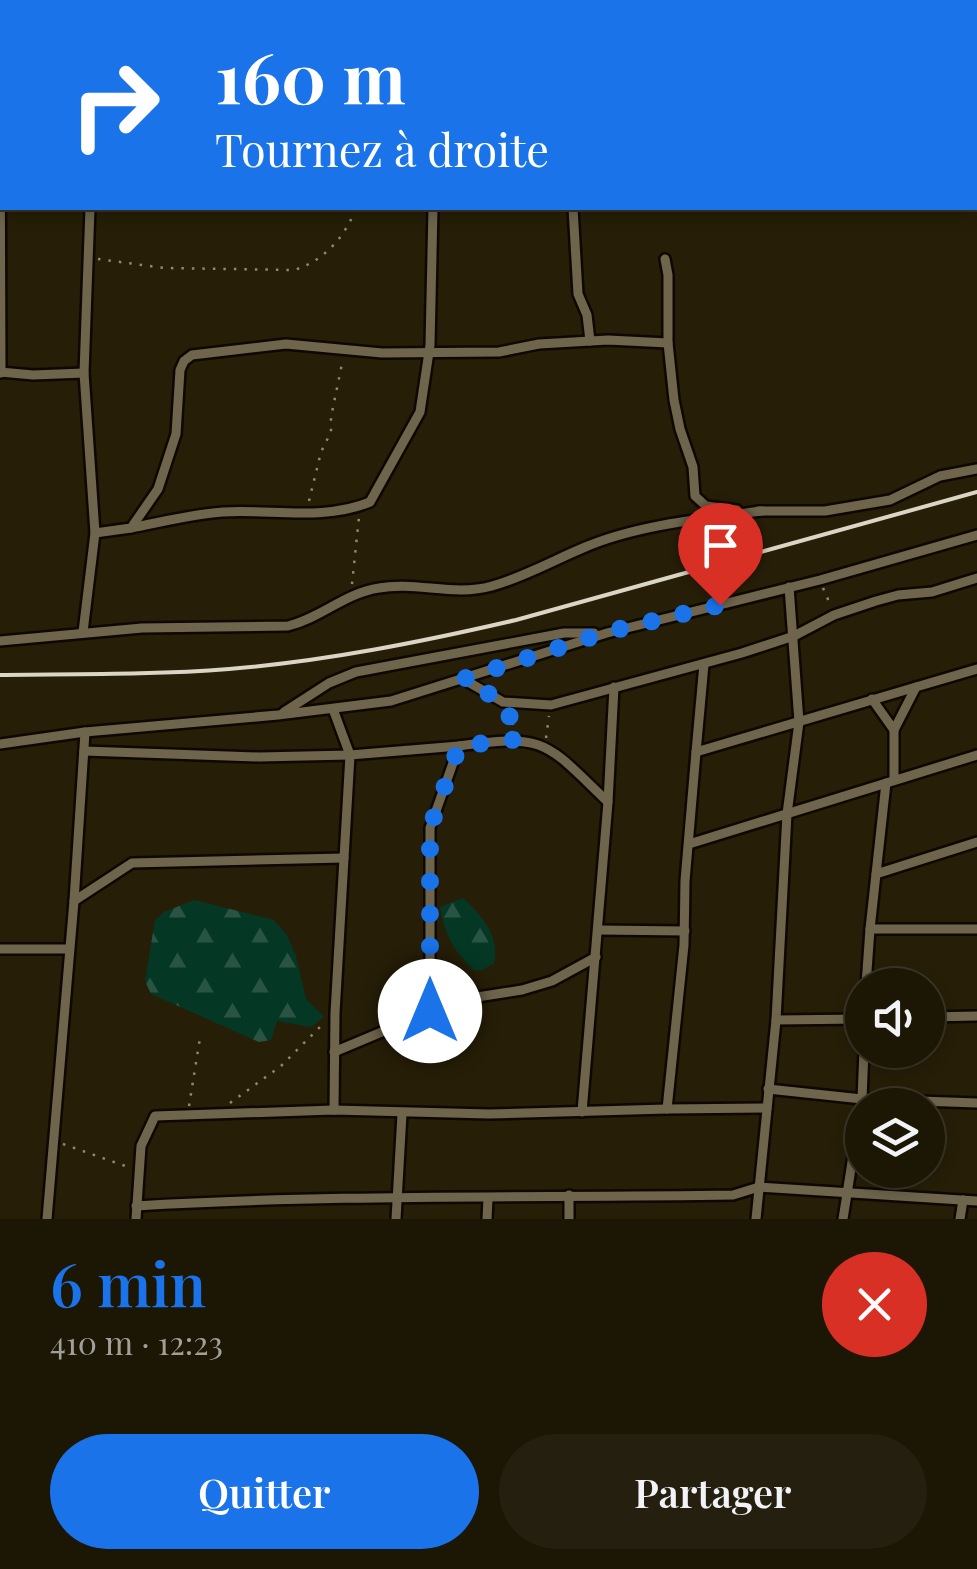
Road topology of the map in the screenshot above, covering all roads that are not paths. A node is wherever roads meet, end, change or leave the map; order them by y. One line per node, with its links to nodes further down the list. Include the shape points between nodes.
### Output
1 (0, 210): 9 (street)
2 (90, 210): 10 (street)
3 (433, 210): 8 (street)
4 (574, 210): 6 (street, via 578,294)
5 (664, 259): 7 (street)
6 (590, 341): 7 (street); 8 (street, via 499,352)
7 (668, 343): 12 (street, via 695,496 709,507)
8 (430, 351): 13 (street, via 420,412 370,502 307,512 228,511); 13 (street, via 286,344 202,352 184,361 176,434 158,489)
9 (1, 372): 10 (street)
10 (84, 374): 14 (street)
11 (977, 469): 12 (street, via 940,476 890,500)
12 (762, 511): 18 (street, via 585,546 488,588 398,586 350,596 288,626)
13 (132, 528): 14 (street)
14 (95, 533): 18 (street)
15 (977, 535): 17 (street)
16 (977, 578): 20 (street, via 834,614)
17 (790, 587): 19 (street); 20 (street)
18 (82, 632): 21 (street)
19 (607, 632): 24 (street); 29 (street, via 564,633 356,672)
20 (794, 636): 22 (street); 30 (street)
21 (0, 641)
22 (704, 664): 25 (street); 36 (street)
23 (977, 669): 26 (street)
24 (463, 679): 25 (street, via 503,702 551,705); 28 (street, via 392,701)
25 (614, 687): 40 (street)
26 (916, 687): 27 (street); 31 (street)
27 (872, 699): 30 (street); 31 (street)
28 (333, 709): 29 (street); 37 (street)
29 (278, 715): 32 (street)
30 (800, 722): 36 (street); 41 (street)
31 (894, 730): 39 (street)
32 (84, 732): 33 (street); 35 (street)
33 (0, 744)
34 (459, 746): 37 (street); 40 (street, via 520,739 545,746); 55 (street, via 430,828)
35 (84, 751): 37 (street); 46 (street)
36 (696, 752): 43 (street)
37 (350, 754): 44 (street)
38 (977, 755): 39 (street)
39 (890, 782): 41 (street); 45 (street)
40 (608, 802): 49 (street)
41 (787, 814): 43 (street); 59 (street)
42 (977, 842): 45 (street)
43 (689, 844): 50 (street)
44 (344, 858): 46 (street, via 132,863); 60 (street)
45 (876, 874): 47 (street)
46 (74, 901): 52 (street)
47 (870, 928): 48 (street); 54 (street)
48 (977, 929)
49 (599, 930): 50 (street); 53 (street)
50 (685, 931): 66 (street)
51 (0, 949): 52 (street)
52 (68, 949): 79 (street)
53 (596, 957): 55 (street, via 537,986); 68 (street)
54 (867, 968)
55 (430, 1011): 60 (street)
56 (977, 1016): 57 (street)
57 (945, 1017)
58 (845, 1019): 59 (street)
59 (776, 1020): 61 (street)
60 (334, 1052): 67 (street)
61 (768, 1089): 62 (street); 65 (street)
62 (845, 1097)
63 (945, 1102): 64 (street)
64 (977, 1103)
65 (767, 1108): 66 (street); 70 (street)
66 (668, 1109): 68 (street)
67 (334, 1110): 69 (street); 78 (street, via 155,1116 137,1170)
68 (582, 1112): 69 (street)
69 (402, 1114): 74 (street)
70 (759, 1187): 72 (street); 73 (street, via 733,1194); 84 (street)
71 (847, 1188): 72 (street)
72 (846, 1192): 76 (street); 85 (street)
73 (569, 1196): 75 (street); 83 (street)
74 (398, 1197): 75 (street); 78 (street); 81 (street)
75 (488, 1199): 82 (street)
76 (963, 1200): 77 (street); 86 (street)
77 (977, 1201)
78 (136, 1206): 80 (street)
79 (47, 1219)
80 (136, 1219)
81 (396, 1219)
82 (487, 1219)
83 (569, 1219)
84 (756, 1219)
85 (843, 1219)
86 (960, 1219)

